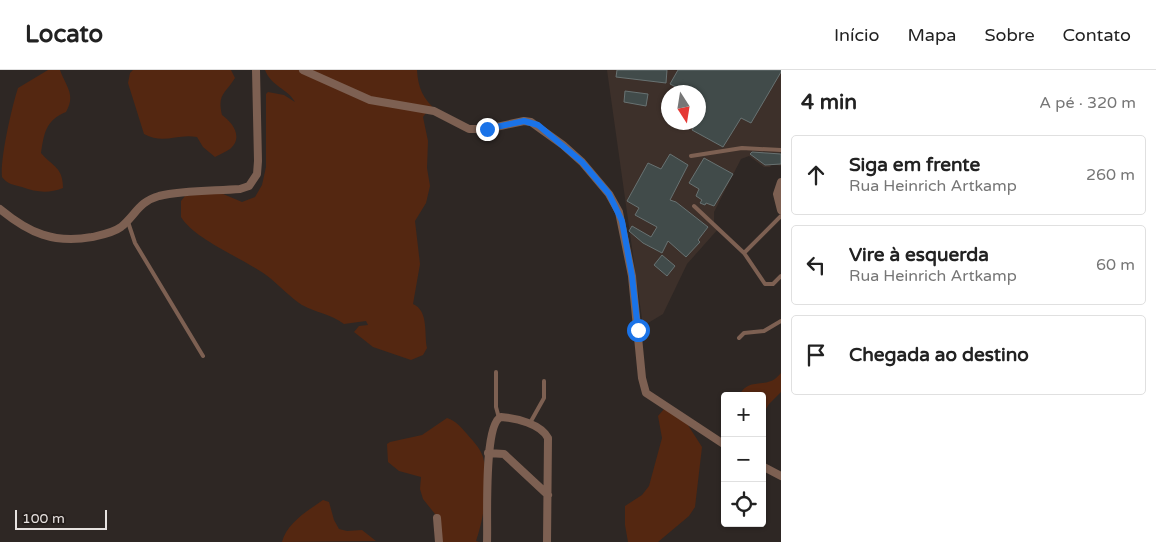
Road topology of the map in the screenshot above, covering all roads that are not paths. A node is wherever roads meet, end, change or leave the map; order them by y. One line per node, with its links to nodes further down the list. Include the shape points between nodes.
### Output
1 (256, 70): 10 (street, via 258,161 254,180 249,186 159,196 137,208)
2 (303, 70): 20 (street, via 370,100 434,111 469,129 531,122 563,145 609,194 619,212 632,276 646,393)
3 (781, 150): 4 (lane, via 742,148)
4 (691, 156)
5 (781, 182): 8 (street, via 777,194)
6 (694, 206): 11 (lane)
7 (0, 209): 10 (street, via 20,224 65,240 111,232)
8 (781, 210)
9 (781, 216): 11 (lane)
10 (128, 220): 15 (lane, via 136,243)
11 (744, 253): 12 (lane, via 765,284 773,284)
12 (781, 276)
13 (781, 321): 14 (lane, via 764,331 744,333)
14 (739, 338)
15 (203, 356)
16 (496, 372): 18 (lane)
17 (544, 381): 19 (lane, via 544,398)
18 (499, 418): 19 (street); 21 (street, via 494,423)
19 (529, 424): 24 (street, via 543,429 548,438)
20 (721, 442)
21 (488, 453): 24 (street, via 504,454); 27 (street)
22 (766, 468): 23 (street)
23 (781, 476)
24 (548, 495): 28 (street)
25 (437, 518): 26 (street)
26 (439, 542)
27 (488, 542)
28 (547, 542)

